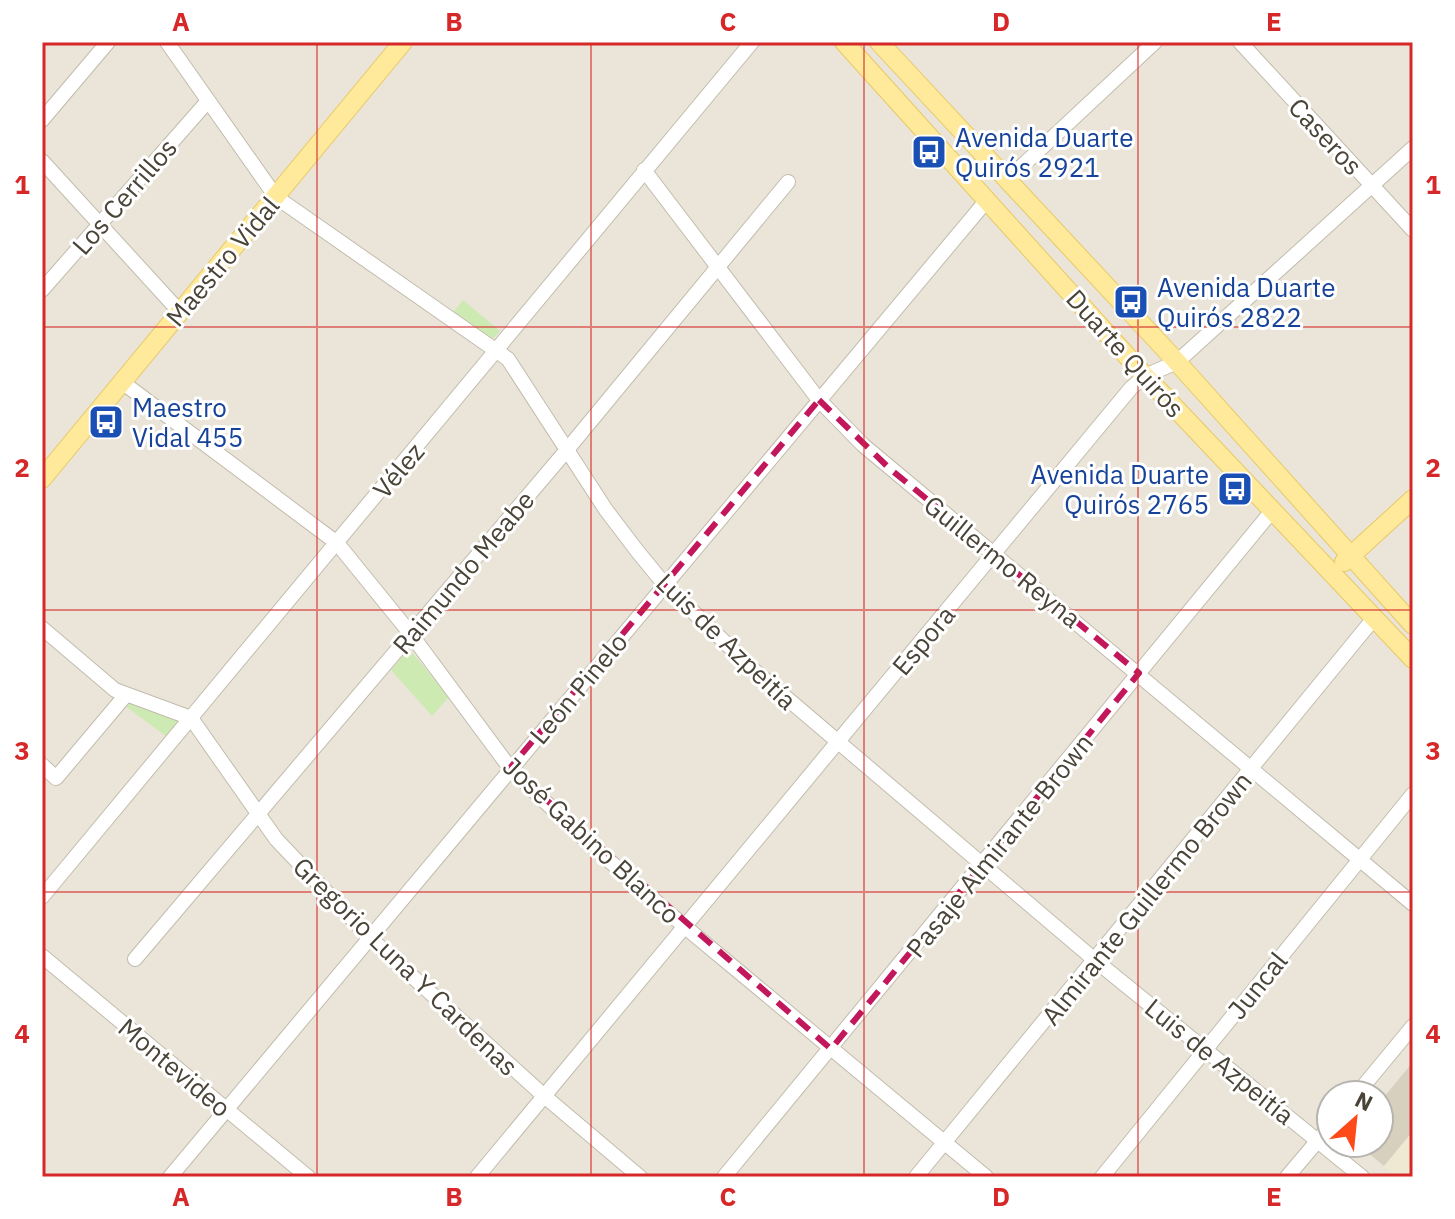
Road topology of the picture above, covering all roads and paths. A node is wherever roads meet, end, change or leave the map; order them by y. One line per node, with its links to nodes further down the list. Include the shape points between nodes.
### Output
1 (108, 42): 10 (street)
2 (167, 42): 9 (street, Luis de Azpeitía)
3 (403, 42): 17 (main road, Maestro Vidal)
4 (752, 42): 13 (street, Vélez)
5 (844, 42): 18 (main road, Duarte Quirós)
6 (879, 42): 14 (main road, Duarte Quirós)
7 (1155, 42): 14 (street)
8 (1240, 42): 16 (street, Caseros)
9 (207, 102): 17 (street, Luis de Azpeitía); 19 (street, Los Cerrillos)
10 (42, 120)
11 (1413, 148): 16 (street, Espora)
12 (42, 161): 19 (street)
13 (644, 170): 21 (street, Guillermo Reyna); 24 (street, Vélez)
14 (1006, 181): 25 (main road, Duarte Quirós)
15 (788, 182): 21 (street, Raimundo Meabe)
16 (1372, 186): 20 (street, Caseros); 25 (street, Espora)
17 (276, 197): 23 (main road, Maestro Vidal); 24 (street, Luis de Azpeitía)
18 (987, 200): 26 (main road, Duarte Quirós); 28 (street, León Pinelo)
19 (99, 223): 22 (street, Los Cerrillos); 23 (street)
20 (1413, 230)
21 (717, 267): 28 (street, Guillermo Reyna); 29 (street, Raimundo Meabe)
22 (42, 290)
23 (179, 311): 27 (main road, Maestro Vidal)
24 (499, 351): 29 (street, Luis de Azpeitía); 33 (street, Vélez)
25 (1177, 362): 26 (street, Espora); 35 (main road, Duarte Quirós)
26 (1145, 376): 32 (main road, Duarte Quirós); 34 (street, Espora)
27 (122, 382): 30 (main road, Maestro Vidal); 33 (street, José Gabino Blanco)
28 (819, 400): 34 (street, Guillermo Reyna, via 889,468); 37 (street, León Pinelo)
29 (566, 451): 37 (street, Luis de Azpeitía); 41 (street, Raimundo Meabe)
30 (45, 471)
31 (1413, 499): 35 (main road)
32 (1272, 511): 36 (main road, Duarte Quirós); 43 (street, Pasaje Almirante Brown)
33 (337, 543): 41 (street, José Gabino Blanco); 45 (street, Vélez)
34 (994, 554): 43 (street, Guillermo Reyna); 46 (street, Espora)
35 (1351, 556): 36 (main road); 39 (main road, Duarte Quirós)
36 (1332, 573): 38 (main road, Duarte Quirós)
37 (665, 585): 46 (street, Luis de Azpeitía); 48 (street, León Pinelo)
38 (1375, 617): 42 (main road, Duarte Quirós); 49 (street, Almirante Guillermo Brown)
39 (1413, 625)
40 (42, 628): 44 (street)
41 (410, 633): 48 (street, José Gabino Blanco); 51 (street, Raimundo Meabe)
42 (1413, 659)
43 (1139, 673): 49 (street, Guillermo Reyna); 53 (street, Pasaje Almirante Brown)
44 (125, 696): 45 (street); 47 (street, via 56,778)
45 (191, 718): 51 (street, Gregorio Luna Y Cardenas); 54 (street, Vélez)
46 (836, 743): 53 (street, Luis de Azpeitía); 56 (street, Espora)
47 (42, 765)
48 (510, 768): 56 (street, José Gabino Blanco); 57 (street, León Pinelo)
49 (1252, 769): 52 (street, Guillermo Reyna); 60 (street, Almirante Guillermo Brown)
50 (1413, 794): 52 (street, Juncal)
51 (257, 814): 57 (street, Gregorio Luna Y Cardenas); 59 (street, Raimundo Meabe)
52 (1361, 860): 55 (street, Guillermo Reyna); 62 (street, Juncal)
53 (982, 865): 60 (street, Luis de Azpeitía); 63 (street, Pasaje Almirante Brown)
54 (42, 897)
55 (1413, 904)
56 (684, 926): 63 (street, José Gabino Blanco); 65 (street, Espora)
57 (371, 939): 65 (street, Gregorio Luna Y Cardenas); 66 (street, León Pinelo)
58 (42, 956): 66 (street, Montevideo)
59 (135, 959)
60 (1096, 961): 62 (street, Luis de Azpeitía); 68 (street, Almirante Guillermo Brown)
61 (1413, 1026): 64 (street)
62 (1205, 1048): 67 (street, Luis de Azpeitía); 78 (street, Juncal)
63 (831, 1049): 68 (street, José Gabino Blanco); 75 (street, Pasaje Almirante Brown)
64 (1369, 1079)
65 (543, 1095): 73 (street, Espora); 74 (street, Gregorio Luna Y Cardenas)
66 (227, 1110): 71 (street, León Pinelo); 72 (street, Montevideo)
67 (1315, 1139)
68 (945, 1142): 76 (street, Almirante Guillermo Brown); 77 (street, José Gabino Blanco)
69 (1315, 1143): 79 (street)
70 (1340, 1159): 80 (street, Luis de Azpeitía)
71 (170, 1177)
72 (308, 1177)
73 (477, 1177)
74 (640, 1177)
75 (724, 1177)
76 (916, 1177)
77 (986, 1177)
78 (1102, 1177)
79 (1287, 1177)
80 (1362, 1177)

